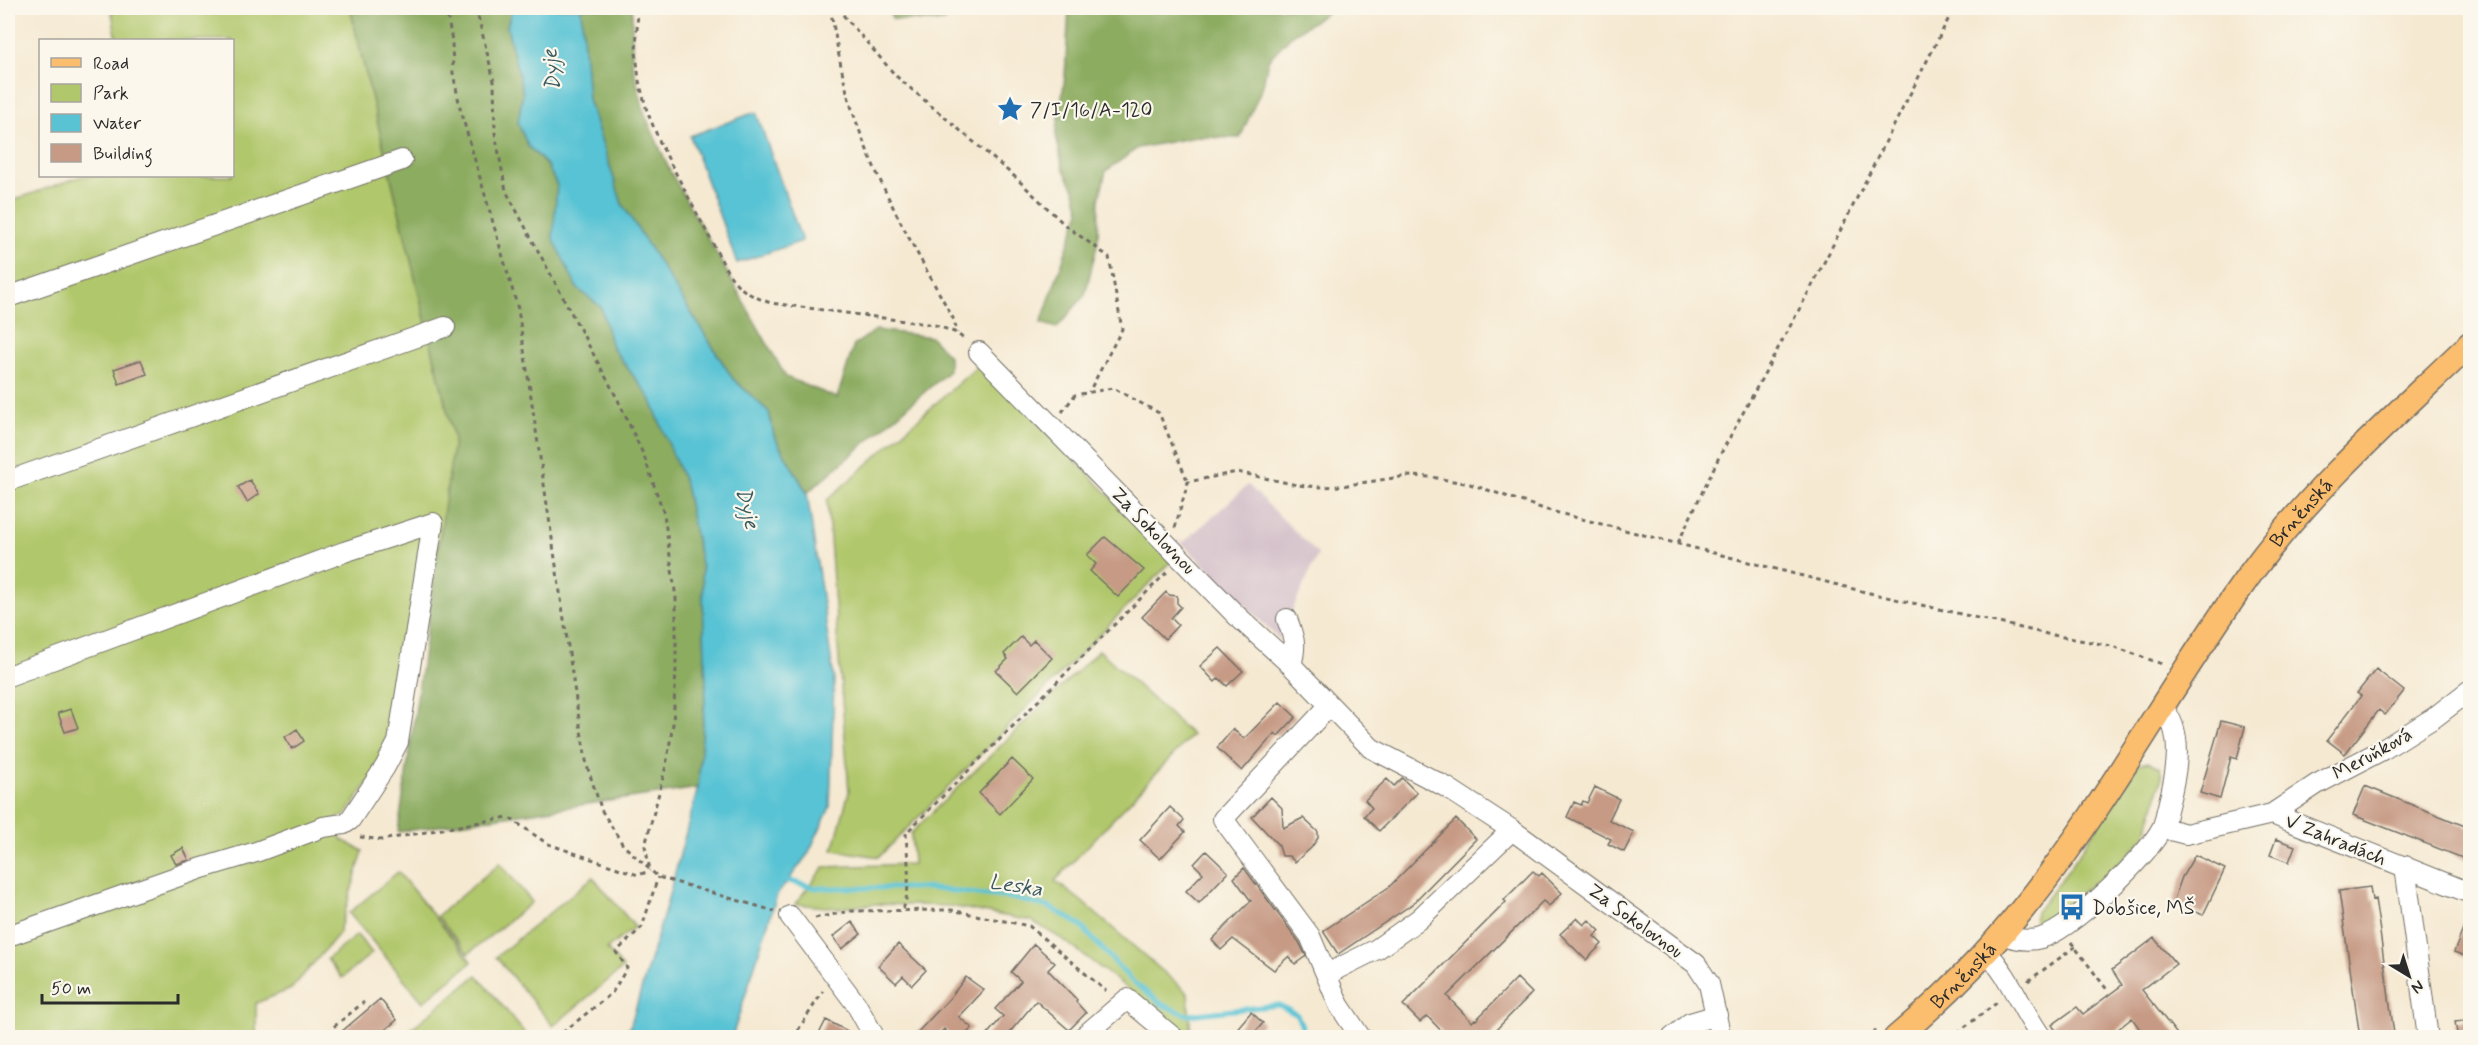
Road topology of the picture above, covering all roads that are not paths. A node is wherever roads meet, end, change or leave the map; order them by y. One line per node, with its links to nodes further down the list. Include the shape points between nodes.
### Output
1 (402, 160): 2 (street)
2 (8, 297)
3 (446, 327): 6 (street)
4 (2470, 344): 12 (main road, Brněnská, via 2349,460 2276,540)
5 (979, 352): 8 (street, Za Sokolovnou, via 1236,615)
6 (8, 481)
7 (1287, 619): 8 (street, via 1296,650)
8 (1292, 665): 11 (street, Za Sokolovnou)
9 (8, 676): 19 (street, via 344,552 433,524 398,742 344,824 322,827)
10 (2470, 690): 13 (street, Meruňková, via 2384,749 2317,784)
11 (1329, 706): 15 (street, Za Sokolovnou, via 1371,748 1446,788); 21 (street, via 1223,819 1310,936)
12 (2161, 706): 14 (street, Brněnská, via 2170,718 2177,750); 20 (main road, Brněnská, via 2038,890)
13 (2272, 814): 14 (street, V Zahradách, via 2186,834); 16 (street, V Zahradách)
14 (2163, 828): 20 (street, Brněnská, via 2146,851 2080,915 2039,939)
15 (1512, 830): 21 (street, via 1419,919 1377,949); 22 (street, Za Sokolovnou, via 1696,964 1709,984)
16 (2405, 866): 17 (street, V Zahradách); 31 (street)
17 (2470, 893)
18 (794, 921): 23 (street, via 856,1004)
19 (8, 936)
20 (1993, 943): 29 (main road, Brněnská); 30 (street, via 1999,965)
21 (1327, 975): 26 (street, via 1339,1005)
22 (1717, 1014): 27 (street, via 1690,1023); 28 (street, Za Sokolovnou)
23 (875, 1038)
24 (1082, 1038): 25 (street, via 1127,999)
25 (1174, 1038)
26 (1361, 1038)
27 (1672, 1038)
28 (1721, 1038)
29 (1896, 1038)
30 (2042, 1038)
31 (2428, 1038)

